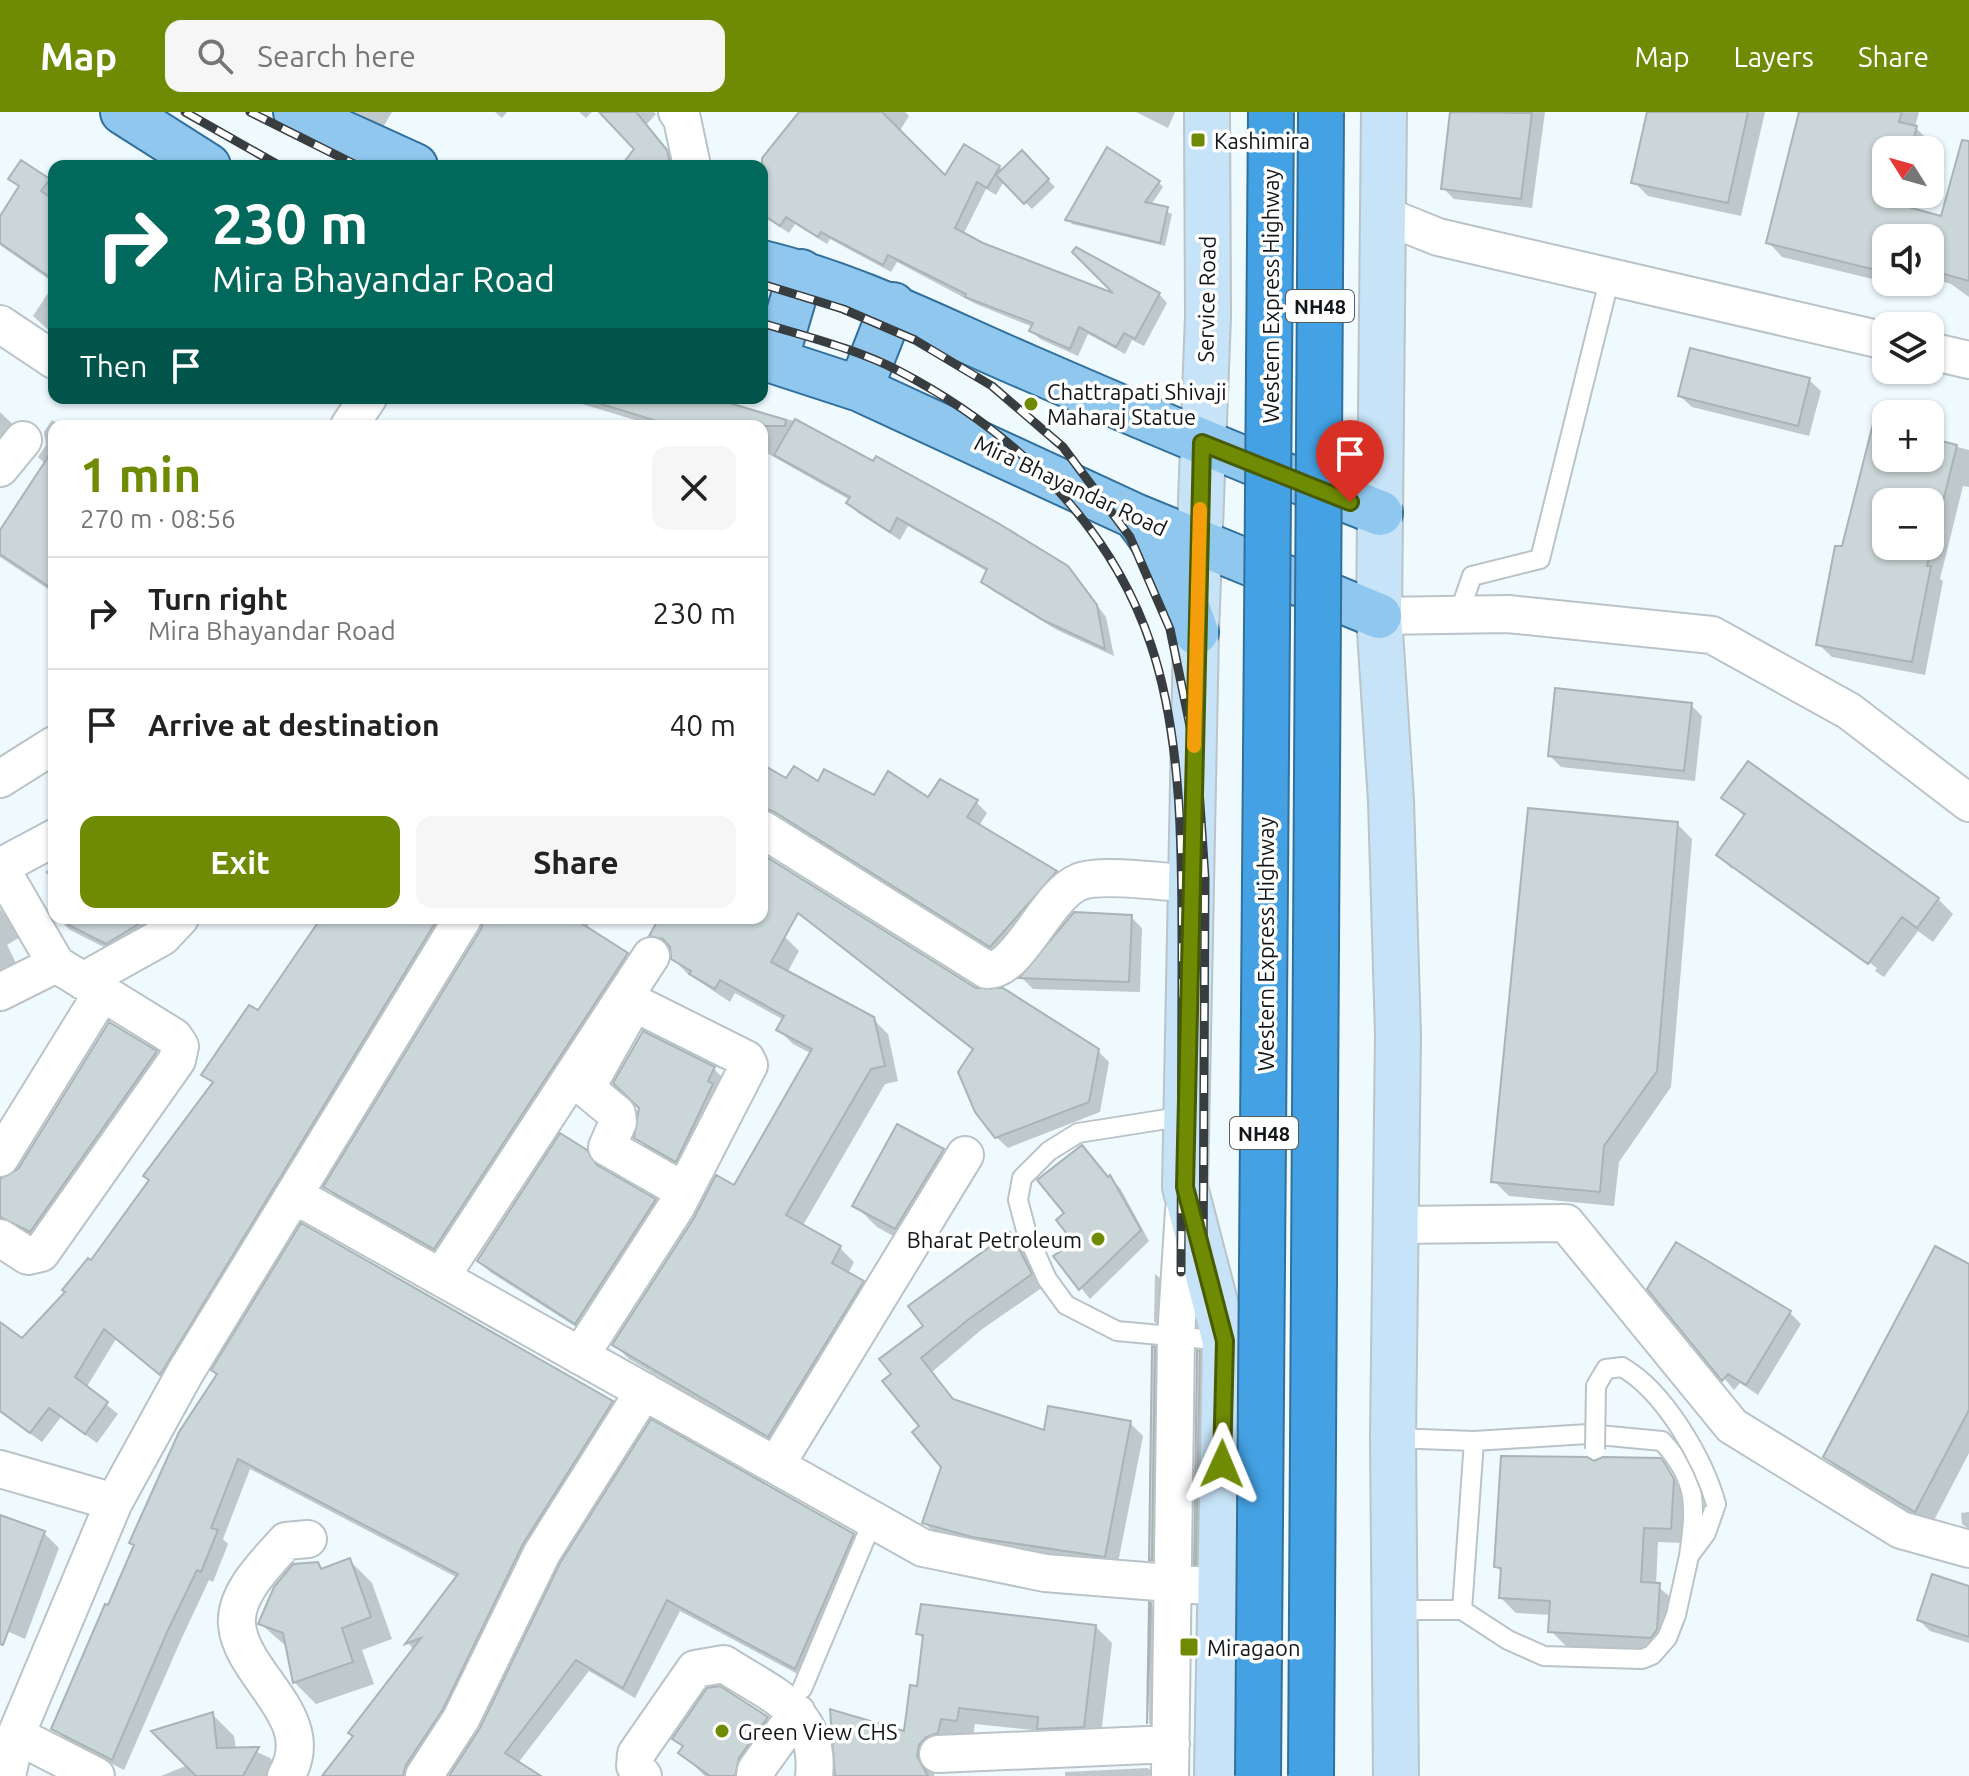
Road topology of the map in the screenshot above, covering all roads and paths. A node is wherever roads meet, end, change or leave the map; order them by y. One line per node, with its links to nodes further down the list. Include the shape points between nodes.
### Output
1 (123, 112): 8 (main road)
2 (296, 112): 9 (main road)
3 (677, 112): 10 (street)
4 (1207, 112): 23 (main road, Service Road, via 1208,316)
5 (1271, 112): 82 (highway, Western Express Highway / NH48, bridge)
6 (1321, 112): 83 (highway, NH48, bridge)
7 (1384, 112): 11 (main road)
8 (199, 160)
9 (402, 160)
10 (691, 160)
11 (1386, 216): 13 (street, via 1438,237); 25 (main road)
12 (781, 268): 14 (main road); 19 (main road)
13 (1610, 277): 16 (street); 29 (lane, via 1540,559 1472,576)
14 (893, 305): 21 (main road); 23 (main road)
15 (0, 324): 18 (street)
16 (1872, 338)
17 (1944, 354): 20 (street)
18 (48, 356)
19 (768, 359): 21 (main road, Mira Bhayandar Road)
20 (1969, 360)
21 (860, 389): 26 (main road, Mira Bhayandar Road)
22 (23, 440): 24 (street)
23 (1202, 443): 25 (main road); 27 (main road, Service Road)
24 (0, 468)
25 (1380, 513): 28 (main road)
26 (1135, 516): 27 (main road, Mira Bhayandar Road); 30 (main road, via 1160,547 1180,585)
27 (1198, 544): 28 (main road, Mira Bhayandar Road); 30 (main road, Service Road)
28 (1379, 616): 29 (street); 49 (main road, via 1391,801)
29 (1458, 616): 33 (street, via 1508,614 1712,635 1849,711)
30 (1196, 632): 37 (main road, Service Road)
31 (48, 749): 32 (street)
32 (0, 779)
33 (1969, 803)
34 (768, 833): 37 (street, via 987,970 1004,966 1077,882)
35 (48, 841): 36 (street)
36 (0, 867): 41 (street)
37 (1191, 884): 43 (main road, Service Road)
38 (174, 924): 41 (street, via 162,937)
39 (459, 924): 48 (street)
40 (651, 956): 51 (street)
41 (80, 979): 42 (street); 45 (street); 50 (street, via 174,1037 180,1046 177,1060 41,1253 28,1256)
42 (0, 992)
43 (1186, 1116): 46 (main road, Service Road); 52 (lane, via 1078,1133 1049,1151 1022,1178 1018,1200 1047,1279 1066,1305 1117,1331)
44 (965, 1155): 59 (street)
45 (0, 1158)
46 (1185, 1187): 52 (street); 53 (main road, Service Road)
47 (684, 1191): 47 (street, via 749,1065 634,1003 589,1091 617,1114 607,1147); 54 (street)
48 (294, 1195): 51 (street); 61 (street)
49 (1397, 1225): 56 (main road); 64 (street, via 1566,1223 1732,1426 1901,1530)
50 (0, 1238)
51 (441, 1277): 54 (street)
52 (1176, 1337): 53 (lane); 66 (street)
53 (1225, 1341): 67 (main road, Service Road)
54 (580, 1356): 55 (street)
55 (644, 1391): 59 (street); 77 (street, via 542,1553 461,1719)
56 (1393, 1438): 57 (lane); 68 (main road)
57 (1474, 1441): 65 (lane, via 1588,1434 1662,1441 1684,1466 1696,1507); 69 (lane)
58 (1595, 1449): 65 (lane, bridge, via 1596,1386 1606,1369 1622,1367 1641,1379 1697,1453 1716,1504 1706,1533)
59 (776, 1465): 62 (street)
60 (0, 1469): 61 (street)
61 (114, 1502): 71 (street)
62 (873, 1520): 66 (street, via 923,1548 1045,1573); 70 (lane)
63 (308, 1539): 76 (street, via 286,1541 259,1572 244,1595 237,1625 291,1727 295,1761)
64 (1969, 1549)
65 (1689, 1556): 69 (lane, via 1667,1638 1642,1659 1544,1656)
66 (1171, 1584): 67 (street); 73 (street)
67 (1220, 1587): 81 (main road, Service Road)
68 (1394, 1610): 69 (lane); 84 (main road)
69 (1462, 1610)
70 (800, 1701): 78 (street, via 724,1664 695,1669 636,1754 635,1766); 79 (street); 80 (street, via 811,1730)
71 (16, 1735): 74 (street); 75 (street)
72 (938, 1754): 73 (street)
73 (1170, 1760)
74 (7, 1776)
75 (96, 1776)
76 (286, 1776)
77 (424, 1776)
78 (643, 1776)
79 (755, 1776)
80 (814, 1776)
81 (1217, 1776)
82 (1258, 1776)
83 (1311, 1776)
84 (1396, 1776)

